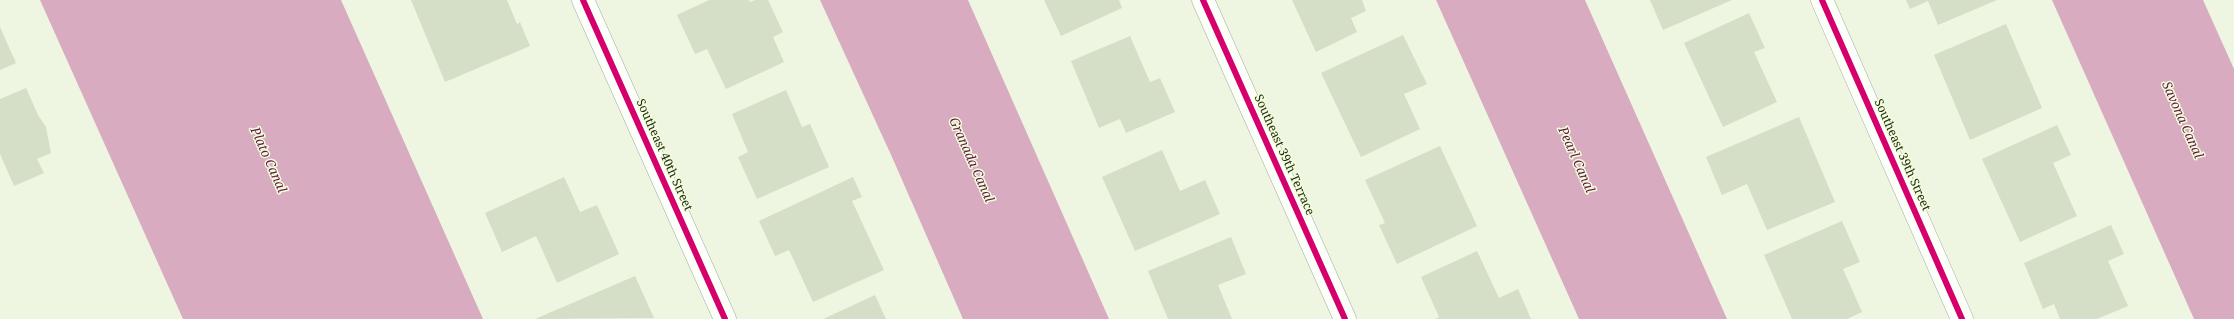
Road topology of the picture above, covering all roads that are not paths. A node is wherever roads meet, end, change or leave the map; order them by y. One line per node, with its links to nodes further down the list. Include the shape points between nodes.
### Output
1 (583, 0): 4 (street, Southeast 40th Street)
2 (1203, 0): 5 (street, Southeast 39th Terrace)
3 (1822, 0): 6 (street, Southeast 39th Street)
4 (725, 319)
5 (1345, 319)
6 (1962, 319)

